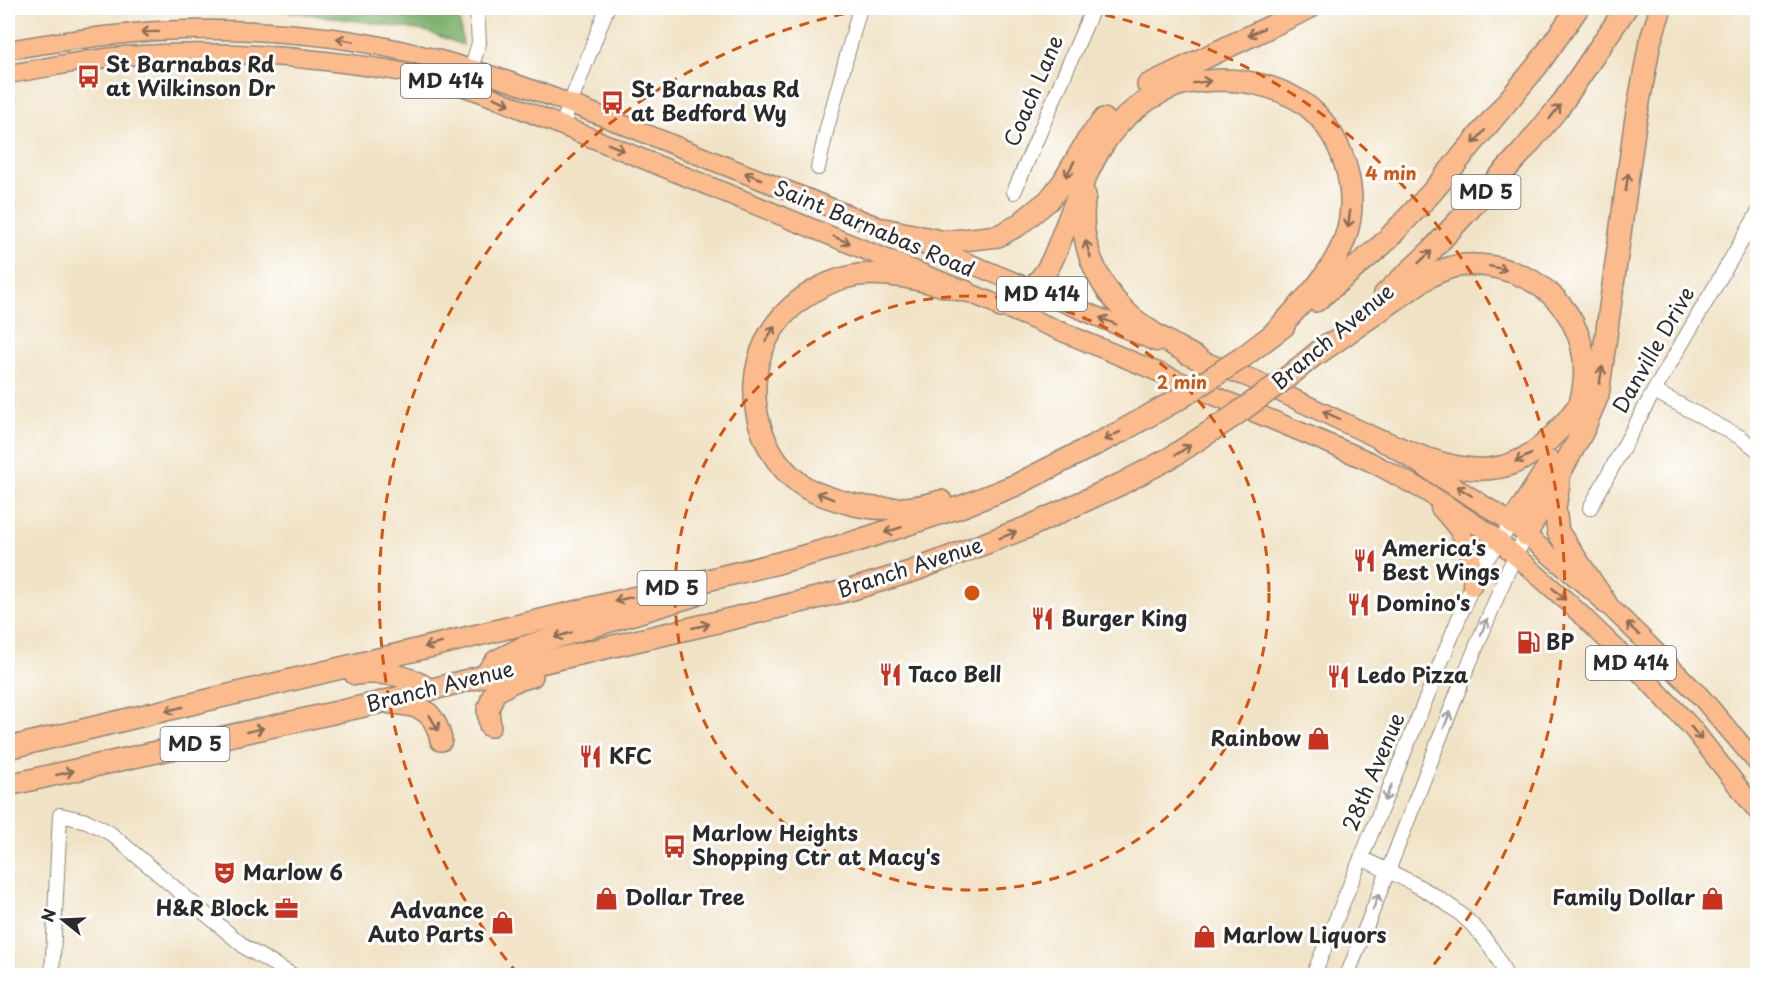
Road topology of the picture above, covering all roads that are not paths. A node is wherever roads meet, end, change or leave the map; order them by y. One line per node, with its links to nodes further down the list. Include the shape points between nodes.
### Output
1 (477, 8): 10 (street, via 479,43)
2 (607, 8): 12 (street)
3 (860, 8): 15 (street)
4 (1093, 8): 16 (street, Coach Lane)
5 (1310, 8): 18 (highway, one-way to 18, via 1193,62 1126,99 1099,124 1049,200 998,236 945,242)
6 (1578, 8): 22 (highway, Branch Avenue / MD 5, one-way to 22, via 1516,93 1432,192 1383,244)
7 (1626, 8): 23 (highway, Branch Avenue / MD 5, one-way to 7, via 1430,252 1523,151 1560,106)
8 (1661, 8): 30 (highway, one-way to 8, via 1598,395 1635,124 1650,42)
9 (8, 50): 10 (main road, Saint Barnabas Road / MD 414, one-way to 9, via 371,45 292,34 137,32)
10 (471, 69): 12 (main road, Saint Barnabas Road / MD 414)
11 (8, 74): 13 (main road, Saint Barnabas Road / MD 414, one-way to 13, via 124,56 277,55 429,76)
12 (570, 103): 13 (street); 18 (main road, Saint Barnabas Road / MD 414, one-way to 12)
13 (562, 125): 20 (main road, Saint Barnabas Road / MD 414, one-way to 20)
14 (1093, 163): 19 (highway, via 1045,274); 22 (highway, one-way to 22, via 1103,141 1122,120 1147,100 1173,87 1234,80 1293,96 1316,113 1347,165 1352,200 1348,228 1324,275); 24 (highway, one-way to 14, via 1127,313 1096,273 1085,243 1082,212)
15 (818, 168)
16 (1014, 192)
17 (1757, 216): 25 (street, Danville Drive)
18 (884, 229): 19 (main road, Saint Barnabas Road / MD 414)
19 (1030, 289): 21 (highway); 24 (main road, Saint Barnabas Road / MD 414, one-way to 19)
20 (965, 291): 21 (main road, Saint Barnabas Road / MD 414); 29 (highway, one-way to 20, via 1036,465 936,503 884,508 846,503 809,489 794,479 768,447 756,410 754,385 765,342 791,307 815,289 857,276 891,274)
21 (1001, 307): 31 (main road, Saint Barnabas Road / MD 414, via 1371,462)
22 (1272, 335): 29 (highway, Branch Avenue / MD 5, one-way to 29, bridge, via 1182,397)
23 (1319, 353): 26 (highway, one-way to 26, via 1450,267 1501,268 1527,277 1551,292 1570,317 1582,343 1585,367); 39 (highway, Branch Avenue / MD 5, one-way to 23, bridge, via 853,589 913,571 1028,527 1170,458)
24 (1200, 360): 27 (main road, Saint Barnabas Road / MD 414, one-way to 24, via 1252,379)
25 (1654, 391): 28 (street); 32 (street, Danville Drive)
26 (1580, 404): 27 (highway, one-way to 27, via 1562,428 1530,456 1490,470 1452,466); 33 (highway)
27 (1383, 441): 33 (main road, Saint Barnabas Road / MD 414, one-way to 27)
28 (1758, 450)
29 (1063, 460): 36 (highway, Branch Avenue / MD 5, one-way to 36, via 1016,485 963,506)
30 (1561, 471): 33 (highway); 38 (highway, via 1555,508 1558,532)
31 (1425, 491): 34 (main road, Saint Barnabas Road / MD 414); 37 (main road, via 1462,533 1471,554)
32 (1590, 508)
33 (1519, 529): 34 (street, 28th Avenue); 35 (street); 38 (main road, Saint Barnabas Road / MD 414)
34 (1499, 541): 35 (main road, Saint Barnabas Road / MD 414); 37 (street, 28th Avenue)
35 (1515, 555): 49 (main road, Saint Barnabas Road / MD 414, one-way to 49, via 1634,666 1693,729); 51 (street, one-way to 35)
36 (778, 563): 40 (highway, one-way to 40, via 688,598 524,647 496,661); 41 (highway, Branch Avenue / MD 5, one-way to 41)
37 (1472, 586): 50 (street, 28th Avenue, one-way to 50)
38 (1606, 603): 47 (main road, Saint Barnabas Road / MD 414, one-way to 38, via 1701,697)
39 (644, 639): 40 (highway, Branch Avenue / MD 5); 44 (highway, via 512,682 494,693 488,710)
40 (484, 676): 42 (highway, Branch Avenue / MD 5)
41 (272, 685): 42 (highway, via 379,672 402,675); 46 (highway, Branch Avenue / MD 5, one-way to 46)
42 (429, 689): 43 (highway, Branch Avenue / MD 5)
43 (382, 702): 45 (highway, one-way to 45, via 425,710 433,718); 48 (highway, Branch Avenue / MD 5, one-way to 43)
44 (490, 726)
45 (441, 740)
46 (8, 748)
47 (1758, 764)
48 (8, 785)
49 (1758, 812)
50 (1361, 858): 51 (street); 54 (street, 28th Avenue)
51 (1388, 871): 55 (street, one-way to 51); 56 (street, via 1462,912)
52 (287, 974): 53 (street, via 246,948 110,833 87,821 60,815)
53 (52, 975)
54 (1312, 975)
55 (1347, 975)
56 (1506, 975)

